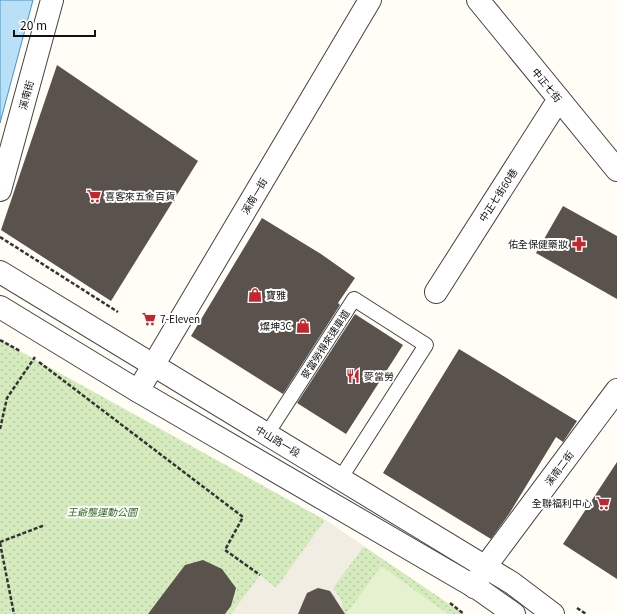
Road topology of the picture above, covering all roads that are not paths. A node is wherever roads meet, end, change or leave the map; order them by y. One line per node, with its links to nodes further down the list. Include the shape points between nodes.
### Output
1 (52, 0): 6 (street, 溪南街)
2 (370, 0): 10 (street, 溪南一街)
3 (478, 0): 4 (street, 中正七街)
4 (559, 99): 5 (street, 中正七街); 8 (street, 中正七街60巷)
5 (617, 170)
6 (0, 190)
7 (0, 272): 10 (street, 中山路一段)
8 (436, 292)
9 (0, 307): 12 (street)
10 (154, 365): 12 (street, 溪南一街); 13 (street, 中山路一段)
11 (617, 390): 15 (street, 溪南二街)
12 (138, 391): 16 (street)
13 (267, 434): 14 (street, 中山路一段); 14 (lane, 麥當勞得來速車道, via 354,299 426,345)
14 (340, 479): 15 (street, 中山路一段)
15 (485, 567): 16 (street, 溪南二街); 18 (street, 中山路一段, via 524,591)
16 (474, 587): 17 (street)
17 (514, 614)
18 (553, 614)

